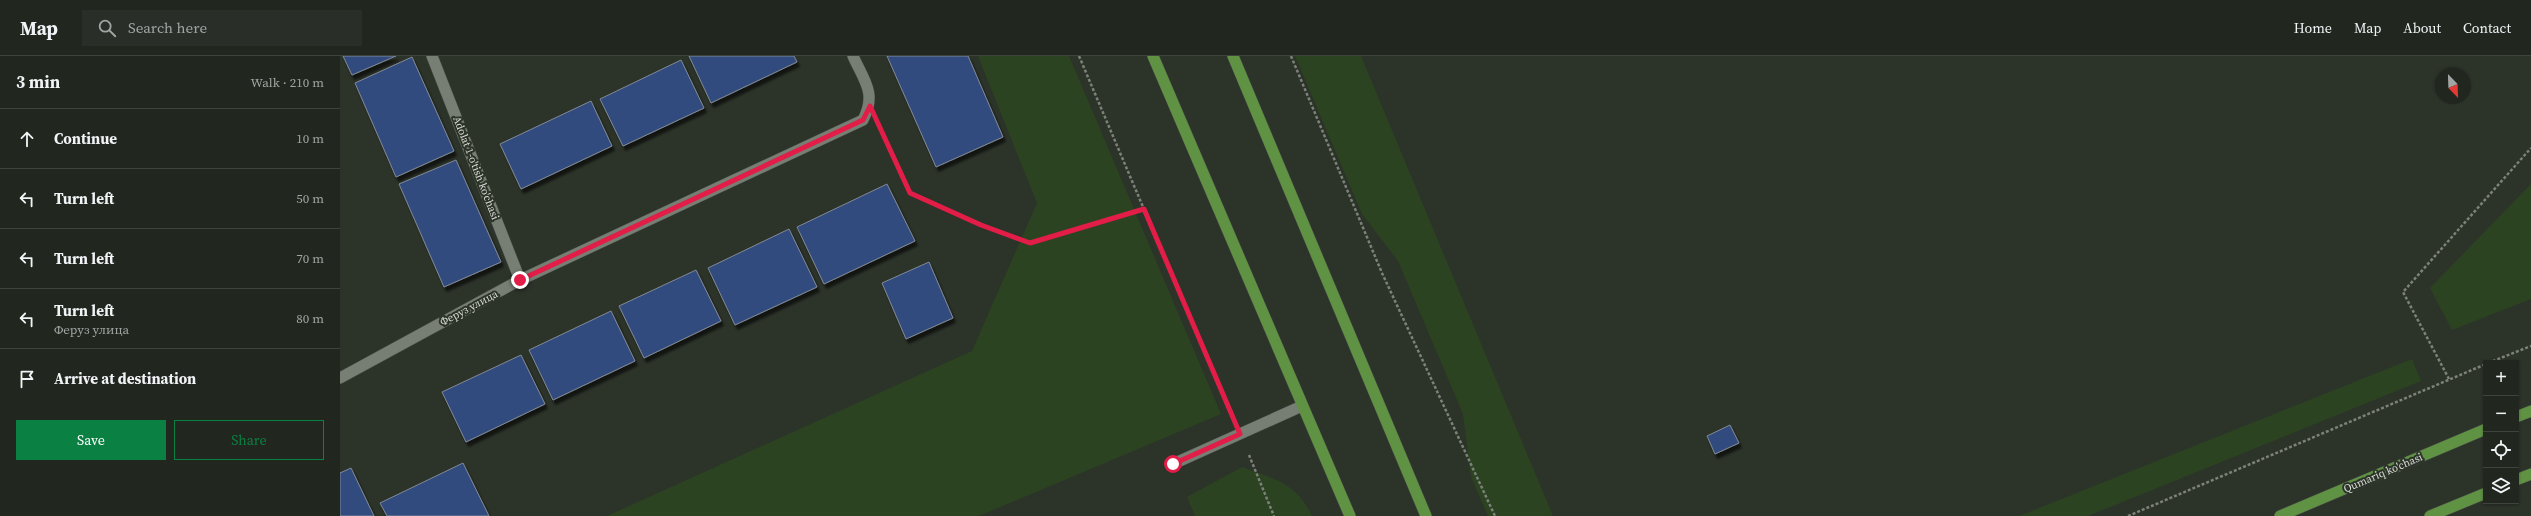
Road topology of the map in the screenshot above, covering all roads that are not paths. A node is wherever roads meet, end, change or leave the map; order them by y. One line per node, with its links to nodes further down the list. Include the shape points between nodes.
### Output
1 (432, 56): 5 (street, Adolat 1-o'tish ko'chasi)
2 (853, 56): 5 (street, Феруз улица, via 870,94 870,106 863,120)
3 (1153, 56): 7 (main road)
4 (1233, 56): 16 (main road)
5 (520, 280): 6 (street, Феруз улица)
6 (340, 378)
7 (1302, 406): 11 (street); 15 (main road)
8 (2531, 411): 9 (main road)
9 (2519, 416)
10 (2483, 431): 17 (main road, Qumariq ko'chasi)
11 (1173, 464)
12 (2531, 474): 13 (main road)
13 (2519, 479)
14 (2483, 494): 18 (main road)
15 (1350, 516)
16 (1426, 516)
17 (2280, 516)
18 (2430, 516)

